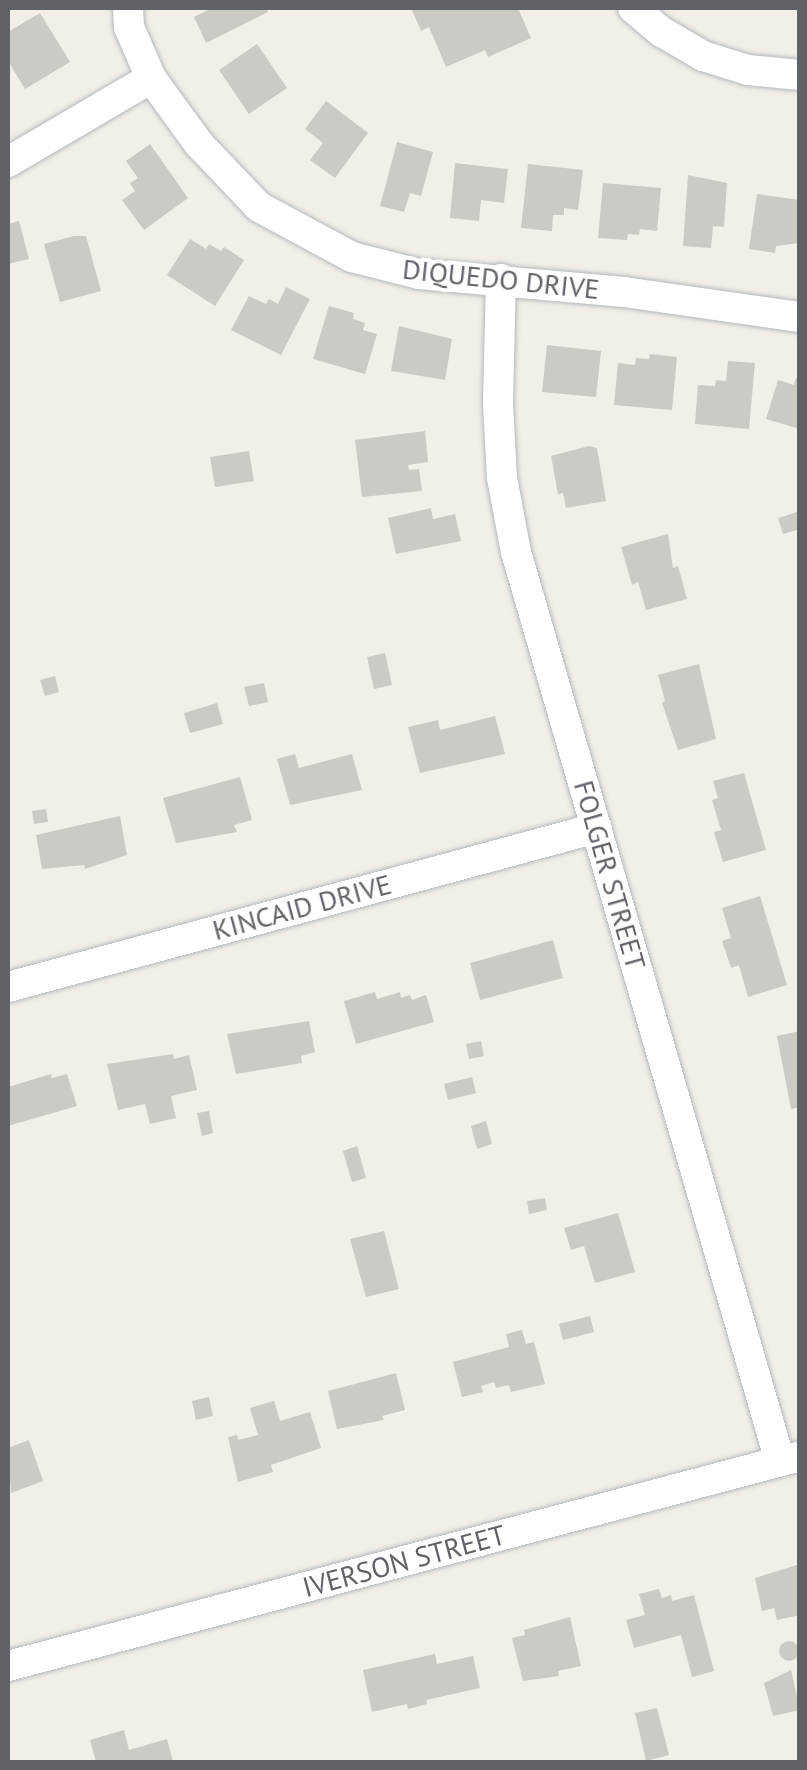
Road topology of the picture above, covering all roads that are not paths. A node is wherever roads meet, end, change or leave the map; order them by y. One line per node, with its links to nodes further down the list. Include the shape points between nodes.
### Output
1 (105, 8): 3 (street, DIQUEDO DRIVE)
2 (632, 8): 4 (street, via 703,56 748,70)
3 (129, 17): 5 (street, DIQUEDO DRIVE)
4 (800, 75)
5 (151, 78): 6 (street); 7 (street, DIQUEDO DRIVE, via 199,144 260,207 290,225 352,257 419,274)
6 (8, 162)
7 (500, 279): 8 (street, DIQUEDO DRIVE); 9 (street, FOLGER STREET, via 502,478 516,552)
8 (800, 318)
9 (597, 828): 10 (street, KINCAID DRIVE); 11 (street, FOLGER STREET)
10 (8, 987)
11 (790, 1458): 12 (street, IVERSON STREET)
12 (8, 1666)

